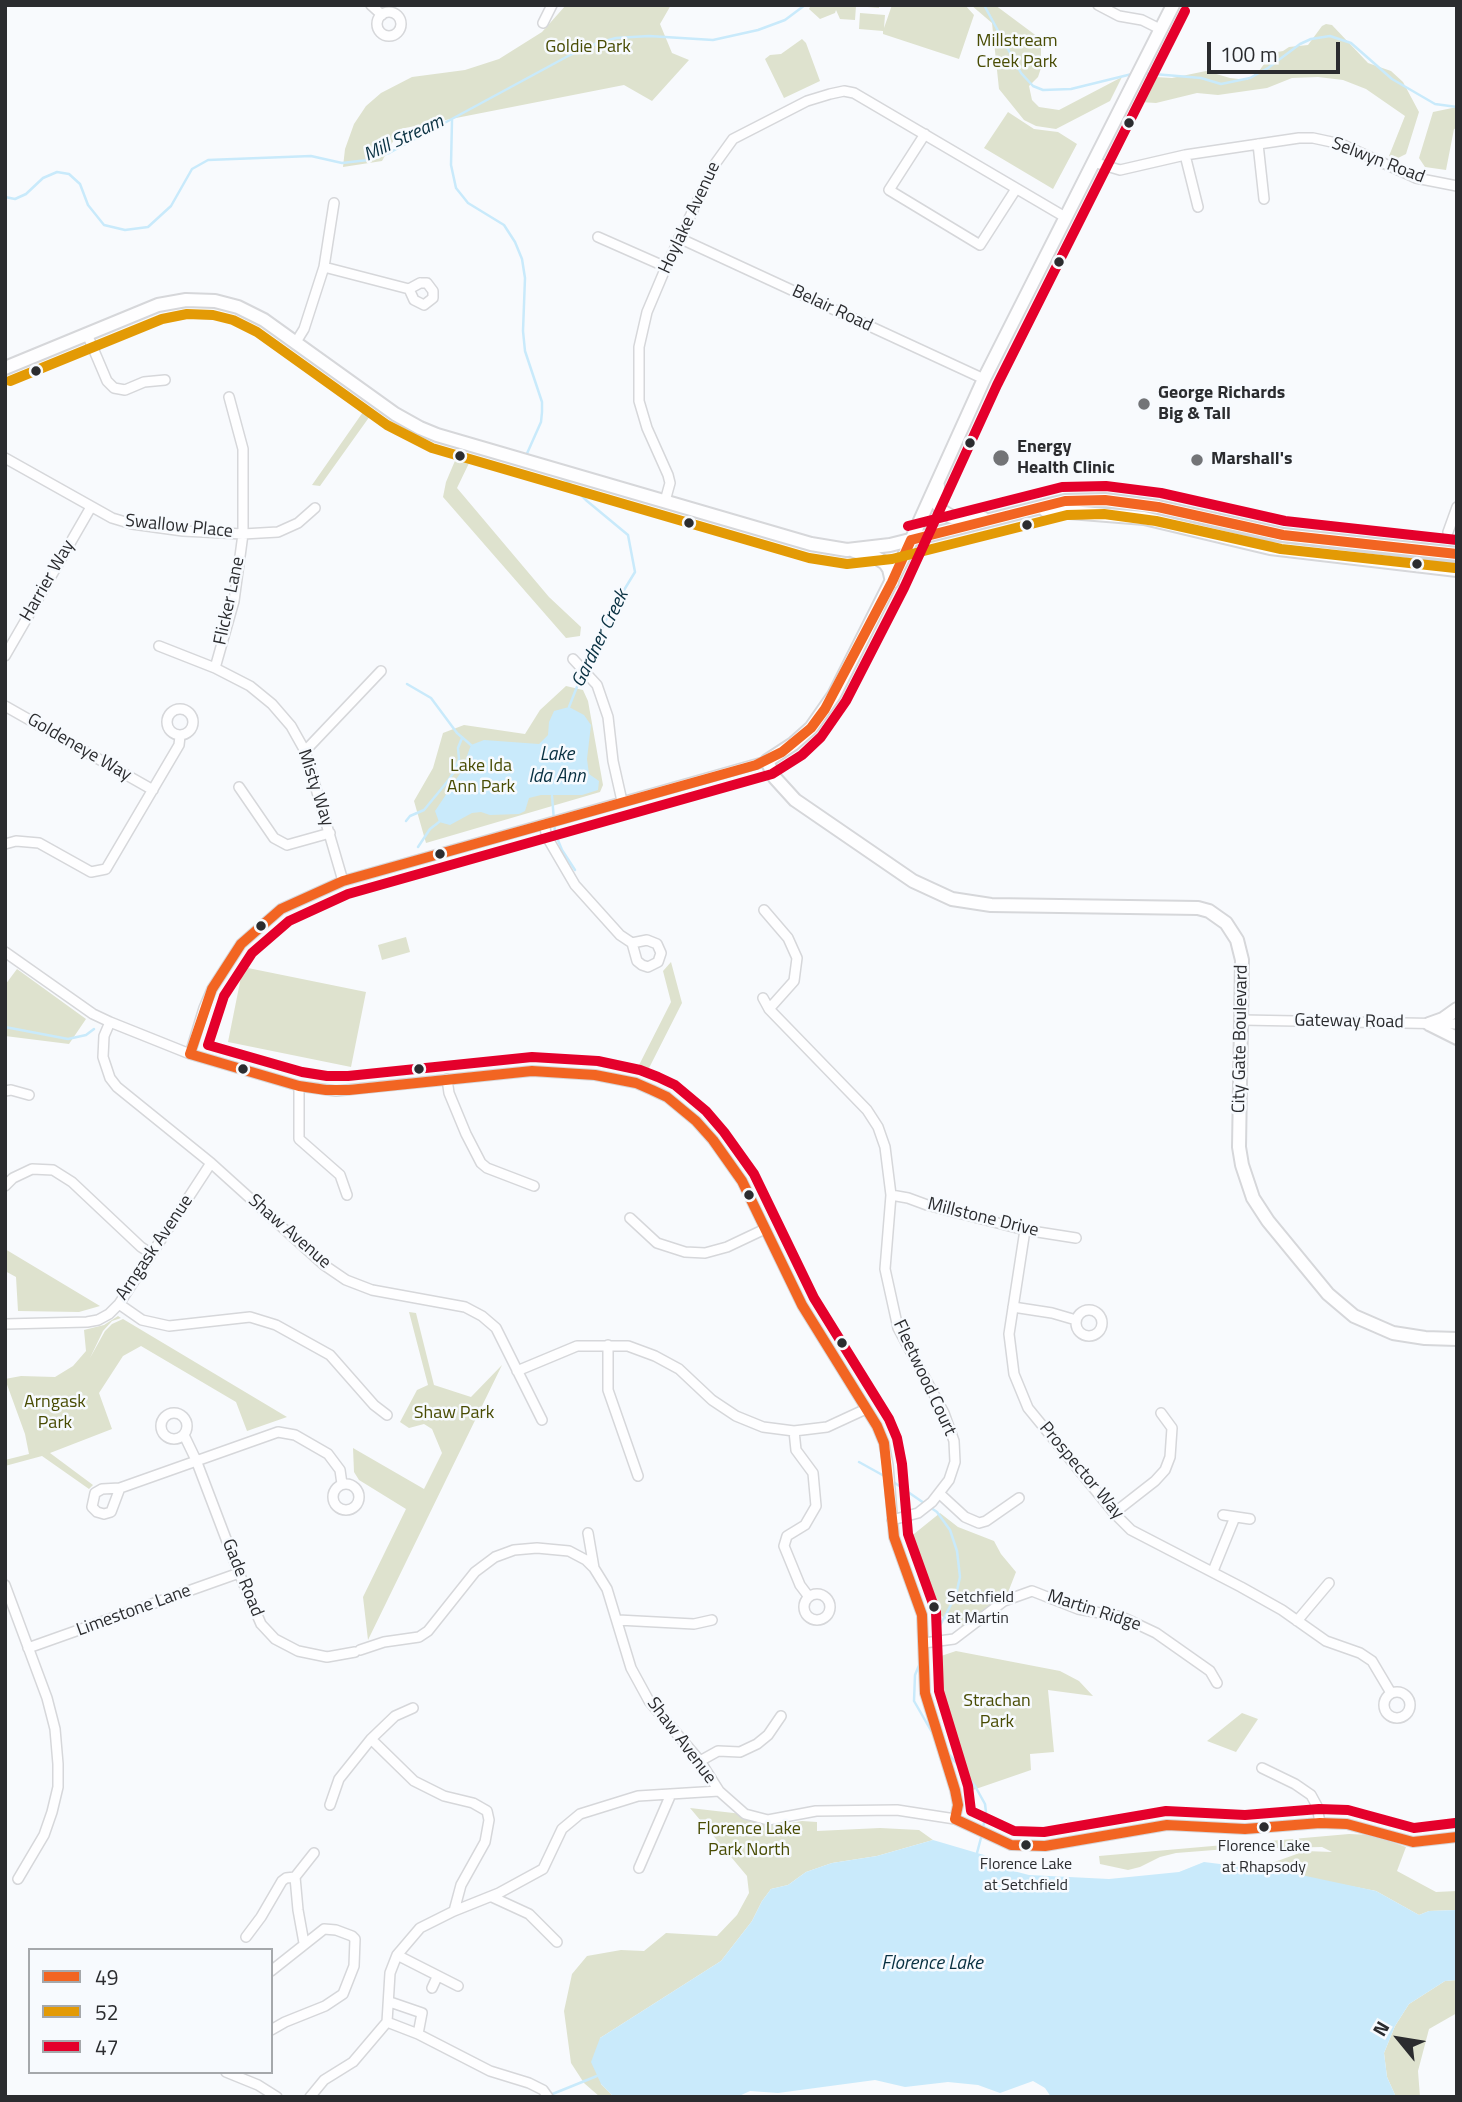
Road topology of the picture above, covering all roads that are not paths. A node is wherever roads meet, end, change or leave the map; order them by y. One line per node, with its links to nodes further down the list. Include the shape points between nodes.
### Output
1 (371, 5): 5 (street)
2 (552, 5): 6 (street)
3 (1098, 5): 7 (street)
4 (1173, 5): 7 (main road)
5 (382, 15)
6 (543, 23)
7 (1160, 29): 11 (main road)
8 (925, 134): 13 (street, Hoylake Avenue); 13 (street, via 889,190 980,245); 19 (street, Hoylake Avenue, via 854,93 830,93 807,102 733,139 715,164)
9 (1258, 144): 10 (street, Selwyn Road); 12 (street, Selwyn Road, via 1299,138 1328,140 1416,178); 14 (street)
10 (1185, 155): 11 (street, Selwyn Road, via 1120,170); 16 (street)
11 (1093, 162): 17 (main road)
12 (1457, 186)
13 (1016, 189): 17 (street, Hoylake Avenue)
14 (1264, 199)
15 (334, 203): 20 (street)
16 (1198, 208)
17 (1065, 218): 26 (main road)
18 (598, 237): 21 (street)
19 (680, 238): 21 (street, Hoylake Avenue); 26 (street, Belair Road)
20 (324, 267): 22 (street); 24 (street)
21 (666, 267): 31 (street, Hoylake Avenue, via 639,347 638,387 642,416 670,483)
22 (409, 289)
23 (87, 334): 24 (main road, via 158,305 200,300 250,312); 25 (main road); 27 (street, via 114,388 125,390)
24 (296, 342): 31 (main road, via 419,428)
25 (5, 368)
26 (984, 379): 30 (main road)
27 (165, 380)
28 (229, 397): 38 (street, Flicker Lane, via 243,449)
29 (5, 458): 32 (street, Swallow Place)
30 (939, 477): 36 (main road, via 936,502 942,511 952,517); 39 (main road)
31 (665, 501): 40 (main road, via 811,544)
32 (91, 507): 38 (street, Swallow Place, via 132,524); 45 (street, Harrier Way)
33 (1457, 507): 37 (street)
34 (315, 508): 38 (street, Swallow Place, via 298,523 278,531)
35 (1030, 510): 36 (main road); 41 (main road, via 1065,500 1124,501 1283,535); 42 (main road, via 1144,518 1270,548)
36 (1001, 519): 39 (main road)
37 (1448, 532)
38 (243, 534): 47 (street, Flicker Lane, via 234,601)
39 (911, 540): 40 (main road); 43 (main road)
40 (847, 550): 43 (main road, via 885,563)
41 (1457, 554)
42 (1457, 570)
43 (892, 582): 52 (main road, via 819,719)
44 (159, 646): 47 (street, Misty Way)
45 (5, 656)
46 (573, 659): 55 (street, via 597,685 608,717)
47 (215, 668): 51 (street, Misty Way, via 272,704)
48 (381, 671): 51 (street)
49 (5, 706): 54 (street, Goldeneye Way)
50 (180, 736): 54 (street)
51 (305, 751): 57 (street, Misty Way)
52 (767, 761): 55 (street); 66 (main road, City Gate Boulevard, via 795,800 912,881 952,899 991,905 1209,911 1233,931 1241,949)
53 (239, 787): 57 (street, via 281,842 287,845)
54 (153, 790): 58 (street, via 112,863 99,873 39,843)
55 (622, 801): 56 (street)
56 (544, 824): 59 (street); 61 (street, via 575,885)
57 (330, 833): 59 (street, Misty Way)
58 (5, 844)
59 (343, 881): 71 (street, via 281,909 241,944 212,989)
60 (764, 910): 64 (street, via 788,938 797,958 794,981)
61 (632, 943)
62 (5, 952): 67 (street)
63 (763, 998): 64 (street, Fleetwood Court)
64 (769, 1009): 80 (street, Fleetwood Court, via 873,1118 885,1147)
65 (1457, 1009): 68 (main road)
66 (1242, 1020): 68 (street, Gateway Road); 90 (main road, City Gate Boulevard, via 1239,1147 1246,1181 1260,1211 1328,1294 1354,1316 1393,1333)
67 (110, 1022): 71 (street); 76 (street, Shaw Avenue, via 103,1057 110,1078)
68 (1429, 1024): 69 (street, Gateway Road); 70 (main road)
69 (1457, 1024)
70 (1457, 1038)
71 (190, 1054): 73 (street)
72 (447, 1079): 73 (street, via 336,1091); 78 (street, via 481,1163); 82 (street, via 563,1072 616,1078 652,1090 682,1109 713,1140 742,1181)
73 (299, 1086): 79 (street, via 299,1139 340,1175)
74 (5, 1091): 75 (street)
75 (29, 1095)
76 (211, 1163): 85 (street, Arngask Avenue); 92 (street, Shaw Avenue, via 346,1280 372,1290 465,1307 482,1316 496,1328)
77 (5, 1186): 85 (street, via 32,1169 53,1170)
78 (534, 1186)
79 (347, 1195)
80 (891, 1195): 83 (street, Millstone Drive); 103 (street, Fleetwood Court, via 885,1269 898,1328 954,1441 955,1462)
81 (630, 1218): 82 (street, via 657,1243 685,1252 727,1247)
82 (765, 1229): 93 (street, via 817,1331)
83 (1025, 1230): 84 (street, Millstone Drive); 87 (street, Prospector Way)
84 (1076, 1238)
85 (152, 1254): 86 (street, Arngask Avenue)
86 (119, 1304): 89 (street, Arngask Avenue, via 109,1314 88,1322); 95 (street, via 142,1320 169,1326 250,1317 276,1325 330,1355)
87 (1013, 1307): 88 (street); 105 (street, Prospector Way, via 1009,1334 1014,1374 1028,1408)
88 (1076, 1320)
89 (5, 1324)
90 (1457, 1339)
91 (608, 1345): 92 (street, via 577,1346); 97 (street, via 628,1346 679,1369 736,1416 763,1427); 100 (street, via 608,1390)
92 (517, 1371): 96 (street, Shaw Avenue)
93 (866, 1409): 97 (street, via 827,1427); 109 (street, via 884,1443)
94 (1161, 1413): 105 (street, via 1172,1428 1171,1457 1165,1470)
95 (387, 1415)
96 (542, 1420)
97 (794, 1431): 116 (street, via 796,1450 813,1473 817,1498 810,1519 790,1532 784,1546)
98 (184, 1435): 99 (street, Gade Road)
99 (196, 1460): 101 (street, via 266,1434 288,1433 328,1454 340,1470); 102 (street); 113 (street, Gade Road)
100 (638, 1476)
101 (342, 1484)
102 (120, 1488)
103 (940, 1494): 104 (street, via 965,1517 979,1523); 109 (street, Fleetwood Court, via 918,1513)
104 (1019, 1498)
105 (1114, 1513): 112 (street, Prospector Way, via 1145,1539)
106 (1223, 1515): 107 (street)
107 (1235, 1517): 108 (street); 112 (street)
108 (1250, 1519)
109 (892, 1520): 120 (street, via 897,1550 922,1615)
110 (588, 1533): 111 (street, Shaw Avenue)
111 (594, 1568): 113 (street, Gade Road, via 569,1551 514,1550 475,1572 419,1637 327,1657 284,1644 267,1631); 117 (street, Shaw Avenue)
112 (1213, 1572): 119 (street, Prospector Way)
113 (239, 1573): 121 (street, Limestone Lane)
114 (1329, 1583): 119 (street)
115 (5, 1585): 121 (street)
116 (809, 1597)
117 (618, 1620): 118 (street, via 694,1624); 127 (street, Shaw Avenue, via 631,1668 649,1701)
118 (712, 1620)
119 (1297, 1620): 123 (street, Prospector Way, via 1326,1641 1372,1661)
120 (924, 1643): 122 (street, Martin Ridge, via 954,1639 1004,1601 1032,1591 1078,1609 1122,1617 1156,1633 1210,1671); 132 (street, via 925,1693 956,1790)
121 (28, 1648): 138 (street, via 55,1729 58,1787 44,1835)
122 (1217, 1683)
123 (1391, 1693)
124 (413, 1708): 126 (street, via 395,1716)
125 (781, 1716): 127 (street, via 757,1744 740,1752 718,1751)
126 (371, 1739): 131 (street, via 339,1779); 140 (street, via 414,1781 487,1811 485,1842 461,1885)
127 (700, 1761): 129 (street, Shaw Avenue)
128 (1262, 1768): 133 (street, via 1311,1795)
129 (719, 1791): 130 (street); 132 (street, Shaw Avenue, via 745,1814 768,1820 816,1811 897,1810)
130 (671, 1794): 136 (street); 139 (street, via 638,1796 580,1814 562,1829 543,1869)
131 (330, 1805)
132 (955, 1819): 133 (street, Shaw Avenue, via 1011,1845 1045,1846 1167,1825 1245,1829)
133 (1320, 1823): 134 (street, Shaw Avenue, via 1347,1824 1413,1842)
134 (1457, 1837)
135 (314, 1853): 137 (street)
136 (639, 1868)
137 (295, 1877): 141 (street, via 282,1881); 143 (street)
138 (18, 1879)
139 (492, 1896): 140 (street); 142 (street, via 529,1914)
140 (454, 1911): 144 (street, via 420,1928)
141 (247, 1937)
142 (557, 1942)
143 (304, 1943): 145 (street); 151 (street, via 324,1930 352,1936 351,1975 343,1994)
144 (397, 1955): 146 (street); 149 (street, via 390,1973)
145 (273, 1968)
146 (437, 1977): 147 (street); 148 (street)
147 (458, 1986)
148 (432, 1988)
149 (390, 2002): 150 (street); 152 (street, via 422,2013)
150 (387, 2022): 152 (street); 155 (street, via 353,2062 324,2080)
151 (273, 2029)
152 (418, 2034): 156 (street, via 490,2071 529,2082)
153 (231, 2074): 154 (street)
154 (277, 2097)
155 (310, 2097)
156 (548, 2097)

